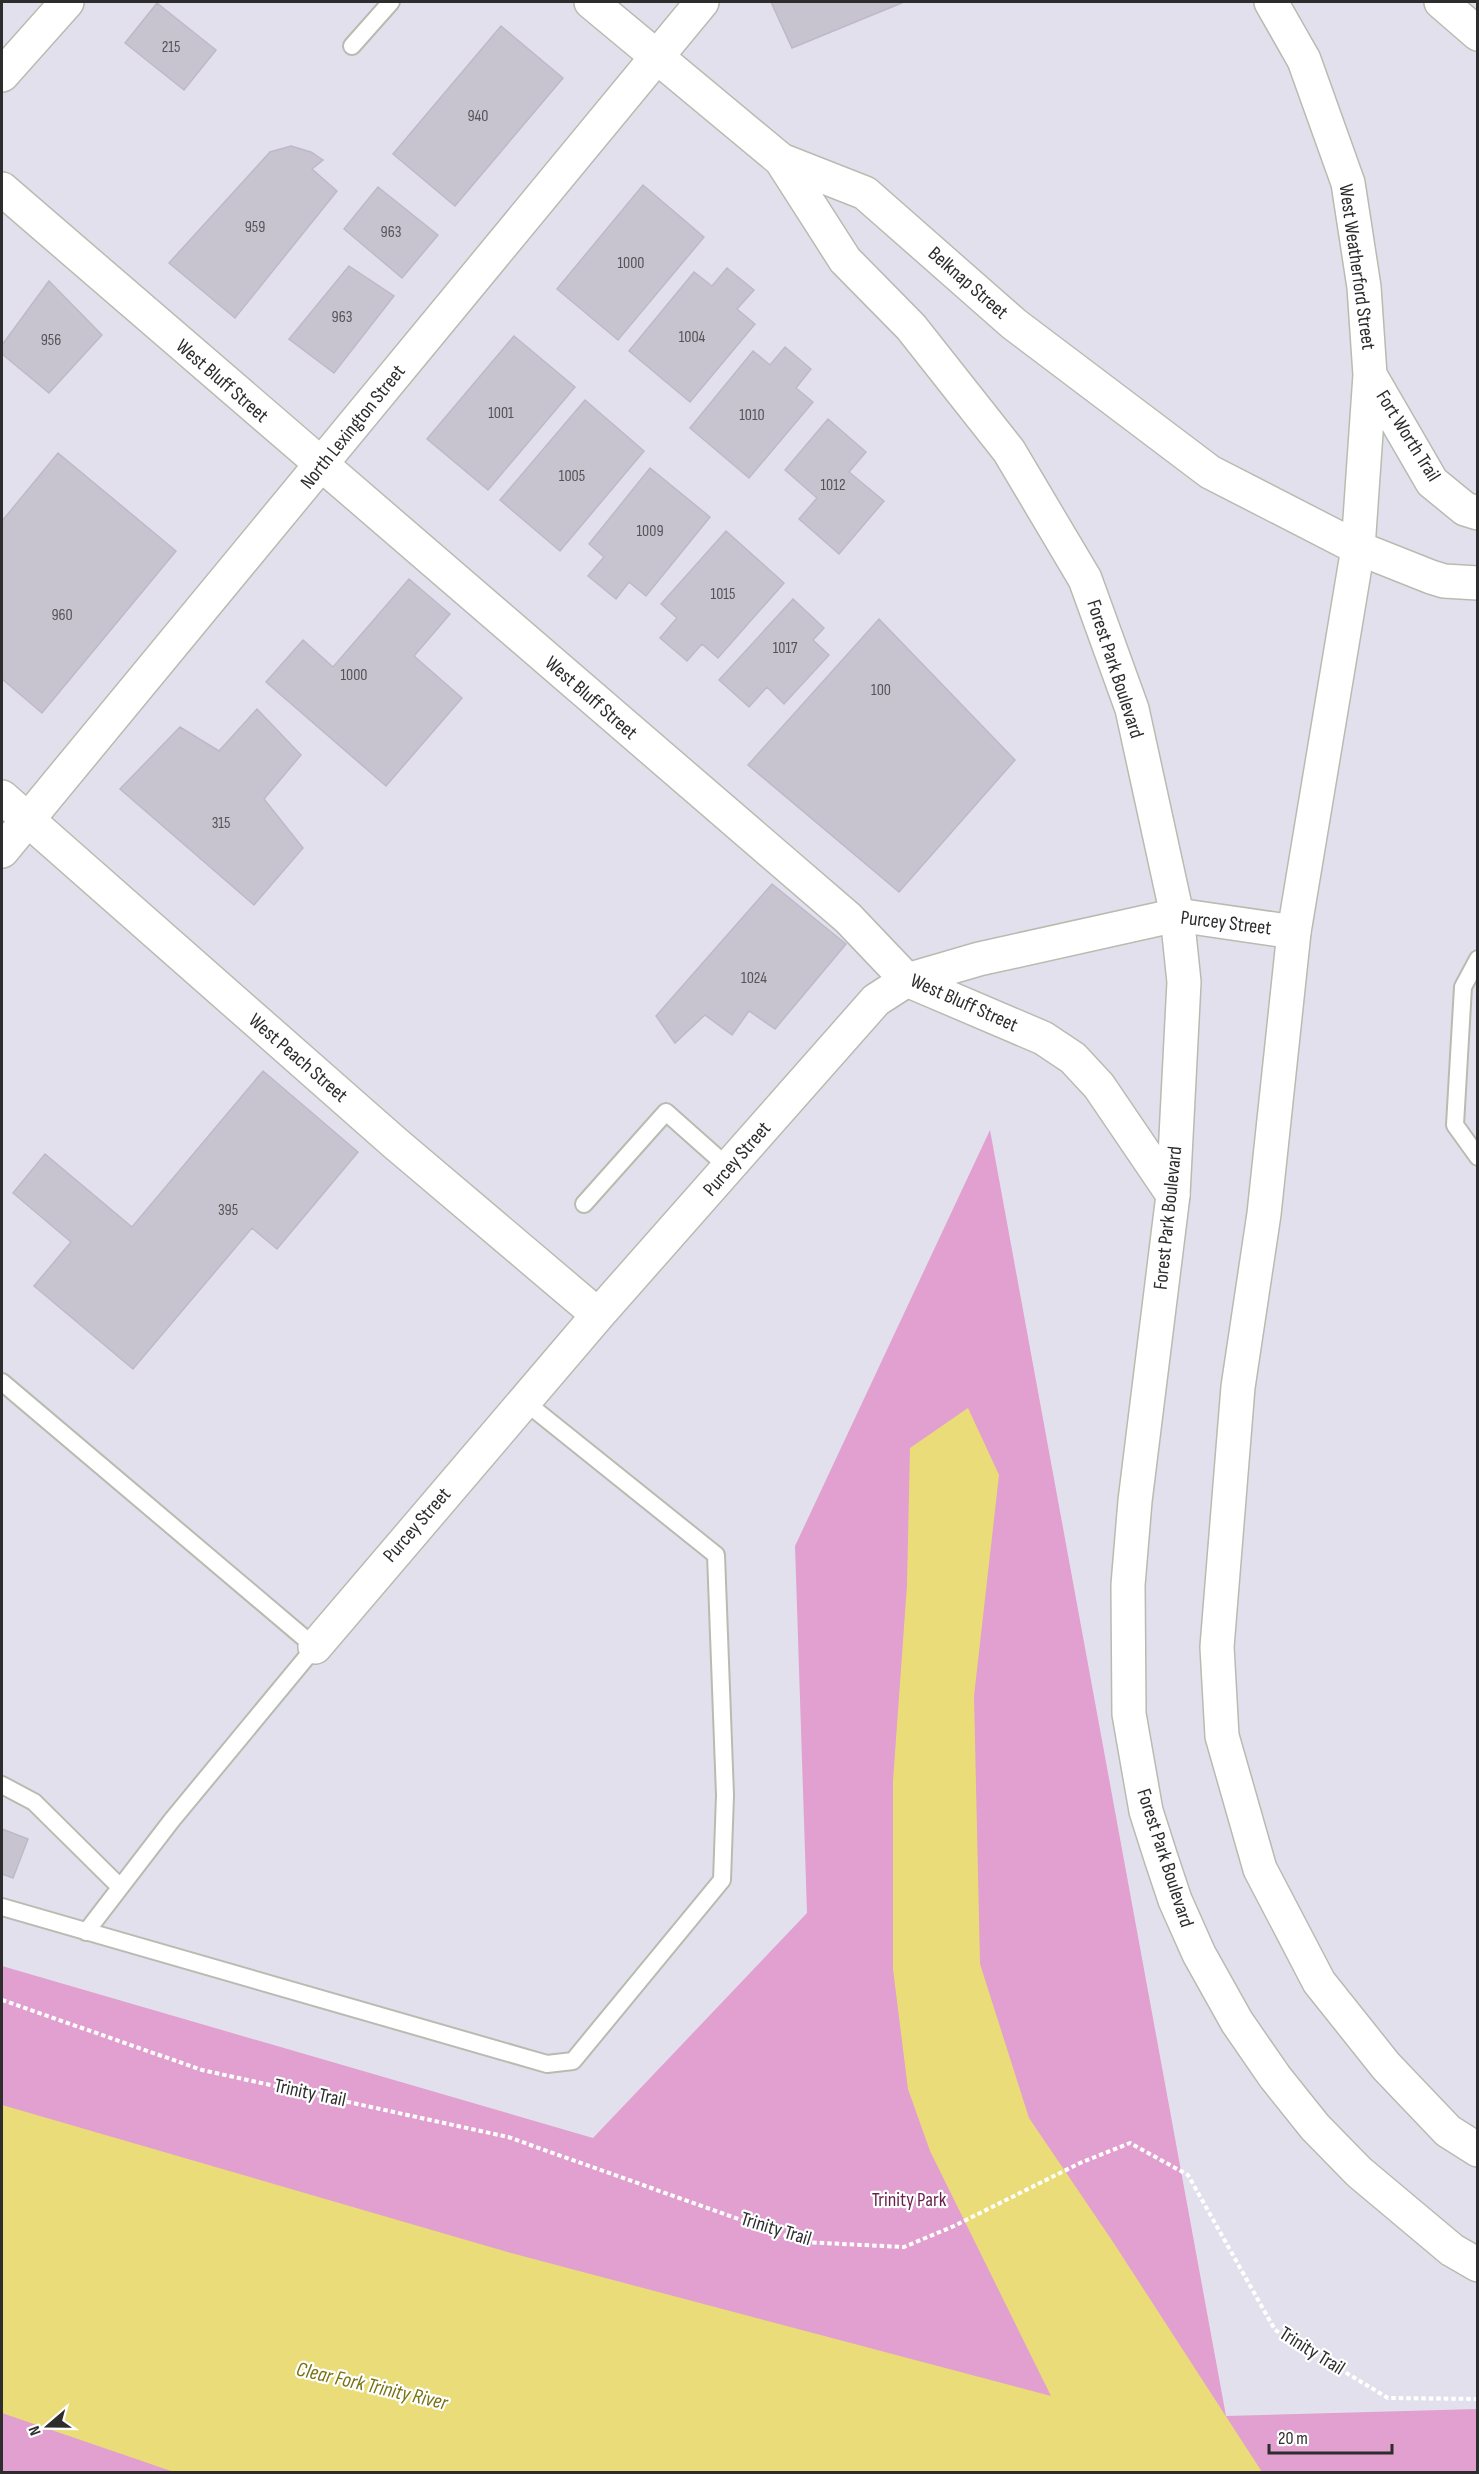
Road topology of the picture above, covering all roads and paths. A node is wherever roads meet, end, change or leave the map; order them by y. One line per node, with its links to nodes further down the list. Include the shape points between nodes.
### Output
1 (68, 2): 10 (main road)
2 (391, 2): 8 (lane)
3 (591, 2): 9 (main road, Belknap Street)
4 (702, 2): 9 (main road, North Lexington Street)
5 (1270, 2): 13 (main road, West Weatherford Street, via 1304,60 1347,183 1364,287)
6 (1441, 2): 7 (main road)
7 (1478, 34)
8 (352, 46)
9 (655, 56): 11 (main road, Belknap Street); 14 (main road, North Lexington Street)
10 (2, 75)
11 (781, 160): 16 (main road, Belknap Street, via 865,193 1014,324 1210,472); 21 (main road, Forest Park Boulevard, via 845,260 911,327 1009,451 1085,579 1132,709)
12 (2, 189): 14 (main road, West Bluff Street)
13 (1370, 375): 15 (main road, Fort Worth Trail, via 1432,482 1465,509); 16 (main road, West Weatherford Street)
14 (321, 466): 19 (main road, North Lexington Street); 24 (main road, West Bluff Street, via 848,918)
15 (1478, 513)
16 (1358, 548): 17 (main road, via 1444,581); 22 (main road)
17 (1478, 583)
18 (2, 797): 19 (main road, West Peach Street)
19 (29, 819): 20 (main road, North Lexington Street); 29 (main road, West Peach Street, via 395,1143)
20 (2, 850)
21 (1177, 915): 22 (main road, Purcey Street); 24 (main road, Purcey Street, via 979,959); 27 (main road, Forest Park Boulevard, via 1184,982)
22 (1294, 932): 38 (main road, via 1264,1214 1238,1387 1217,1647 1222,1736 1260,1869 1319,1982 1386,2066 1448,2131)
23 (1478, 959): 25 (lane, via 1464,987 1455,1125)
24 (907, 980): 26 (main road, Purcey Street, via 876,1000); 27 (main road, West Bluff Street, via 1043,1038 1073,1058 1099,1086)
25 (1478, 1157)
26 (729, 1168): 28 (lane, via 666,1112); 29 (main road, Purcey Street)
27 (1173, 1195): 39 (main road, Forest Park Boulevard, via 1128,1585 1129,1714 1146,1811 1175,1900 1199,1954 1237,2022 1275,2077 1315,2127 1359,2172 1452,2250)
28 (584, 1204)
29 (598, 1316): 31 (main road, Purcey Street)
30 (2, 1382): 32 (lane)
31 (524, 1401): 32 (main road, Purcey Street); 36 (lane, via 716,1555 725,1795 722,1880 573,2061 547,2064)
32 (315, 1647): 34 (lane)
33 (2, 1785): 34 (lane, via 34,1802)
34 (120, 1887): 36 (lane)
35 (2, 1907): 36 (lane)
36 (86, 1932)
37 (2, 2000): 40 (path, Trinity Trail, via 202,2070 508,2137 803,2242 904,2247 1130,2143 1188,2175 1275,2330 1388,2398)
38 (1478, 2150)
39 (1478, 2265)
40 (1478, 2399)

